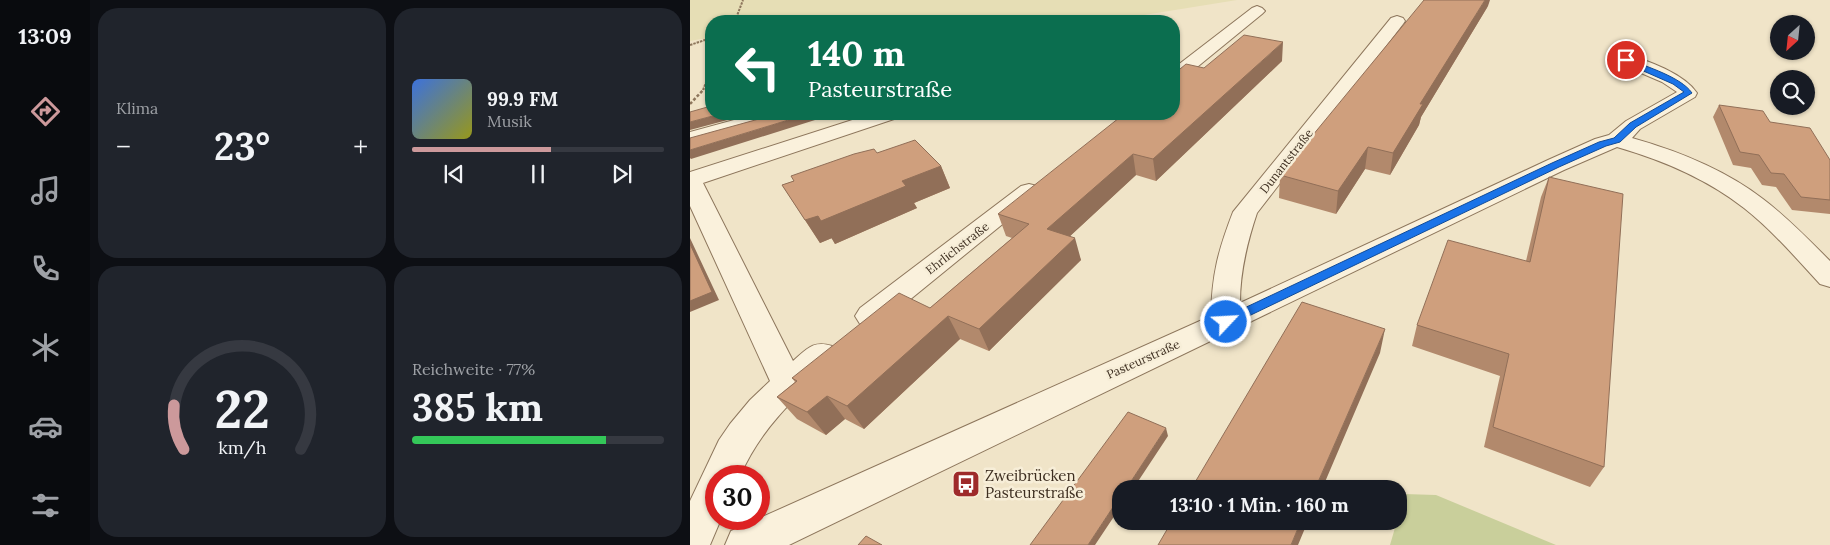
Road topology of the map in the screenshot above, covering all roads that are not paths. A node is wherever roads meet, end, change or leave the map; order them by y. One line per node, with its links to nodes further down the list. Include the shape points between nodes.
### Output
1 (1257, 11): 4 (street)
2 (1397, 21): 12 (street, Dunantstraße, via 1245,212 1232,248 1226,282)
3 (1626, 60): 8 (street, Pasteurstraße, via 1676,83 1688,93 1633,125)
4 (1180, 72)
5 (756, 120): 7 (street)
6 (875, 120): 10 (street)
7 (690, 140)
8 (1617, 140): 11 (street, via 1694,166 1735,190 1770,217); 12 (street, Pasteurstraße, via 1556,165)
9 (1050, 175): 13 (street, Ehrlichstraße)
10 (693, 193): 13 (street)
11 (1830, 277)
12 (1226, 322): 17 (street, Pasteurstraße)
13 (788, 384): 14 (street, Ehrlichstraße, via 760,412)
14 (727, 465)
15 (705, 511): 16 (street)
16 (690, 544)
17 (745, 545)

